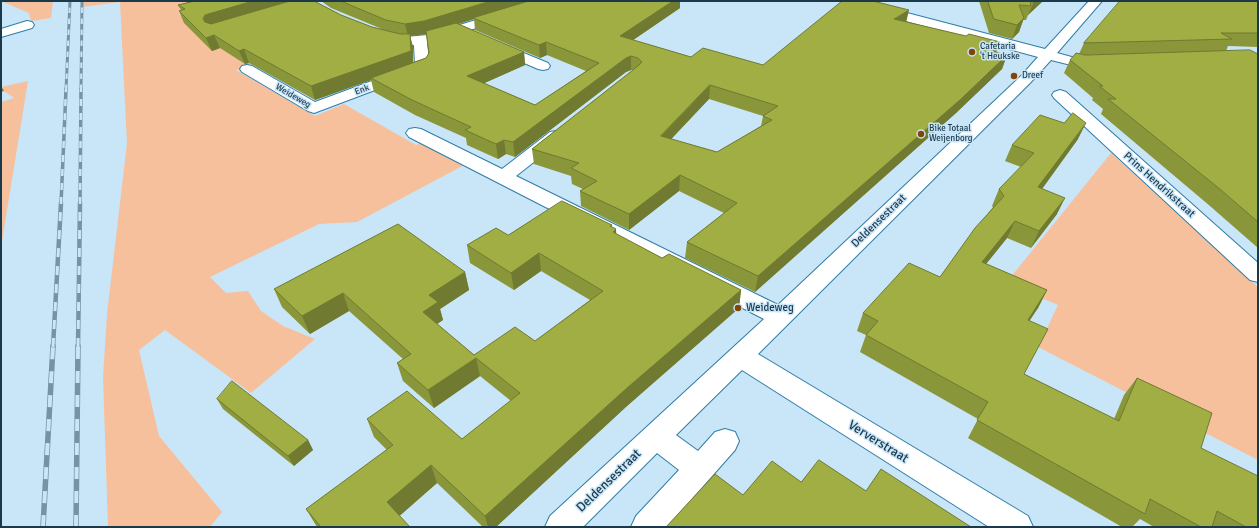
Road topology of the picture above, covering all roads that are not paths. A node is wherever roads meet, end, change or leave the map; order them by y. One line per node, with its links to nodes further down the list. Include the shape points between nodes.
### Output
1 (551, 1): 7 (street)
2 (847, 1): 5 (street)
3 (1096, 1): 11 (street, Deldensestraat)
4 (905, 6): 5 (street)
5 (894, 14): 11 (street)
6 (27, 25): 9 (street)
7 (459, 30): 10 (street); 13 (street)
8 (372, 32): 10 (street, via 396,41)
9 (1, 33)
10 (420, 40): 16 (street, Enk, via 423,67)
11 (1048, 54): 12 (street, via 1079,63); 21 (street, Deldensestraat, via 1026,79)
12 (1110, 62)
13 (542, 66)
14 (246, 69): 16 (street, Weideweg, via 314,108)
15 (1060, 95): 20 (street, Prins Hendrikstraat)
16 (342, 98)
17 (571, 124): 19 (street)
18 (415, 133): 19 (street)
19 (503, 177): 21 (street)
20 (1258, 275)
21 (781, 317): 22 (street, Deldensestraat)
22 (740, 356): 23 (street, Deldensestraat); 28 (street, Ververstraat)
23 (656, 436): 25 (street); 26 (street, Deldensestraat)
24 (725, 441): 25 (street)
25 (700, 469): 27 (street)
26 (561, 527)
27 (647, 527)
28 (1017, 527)

